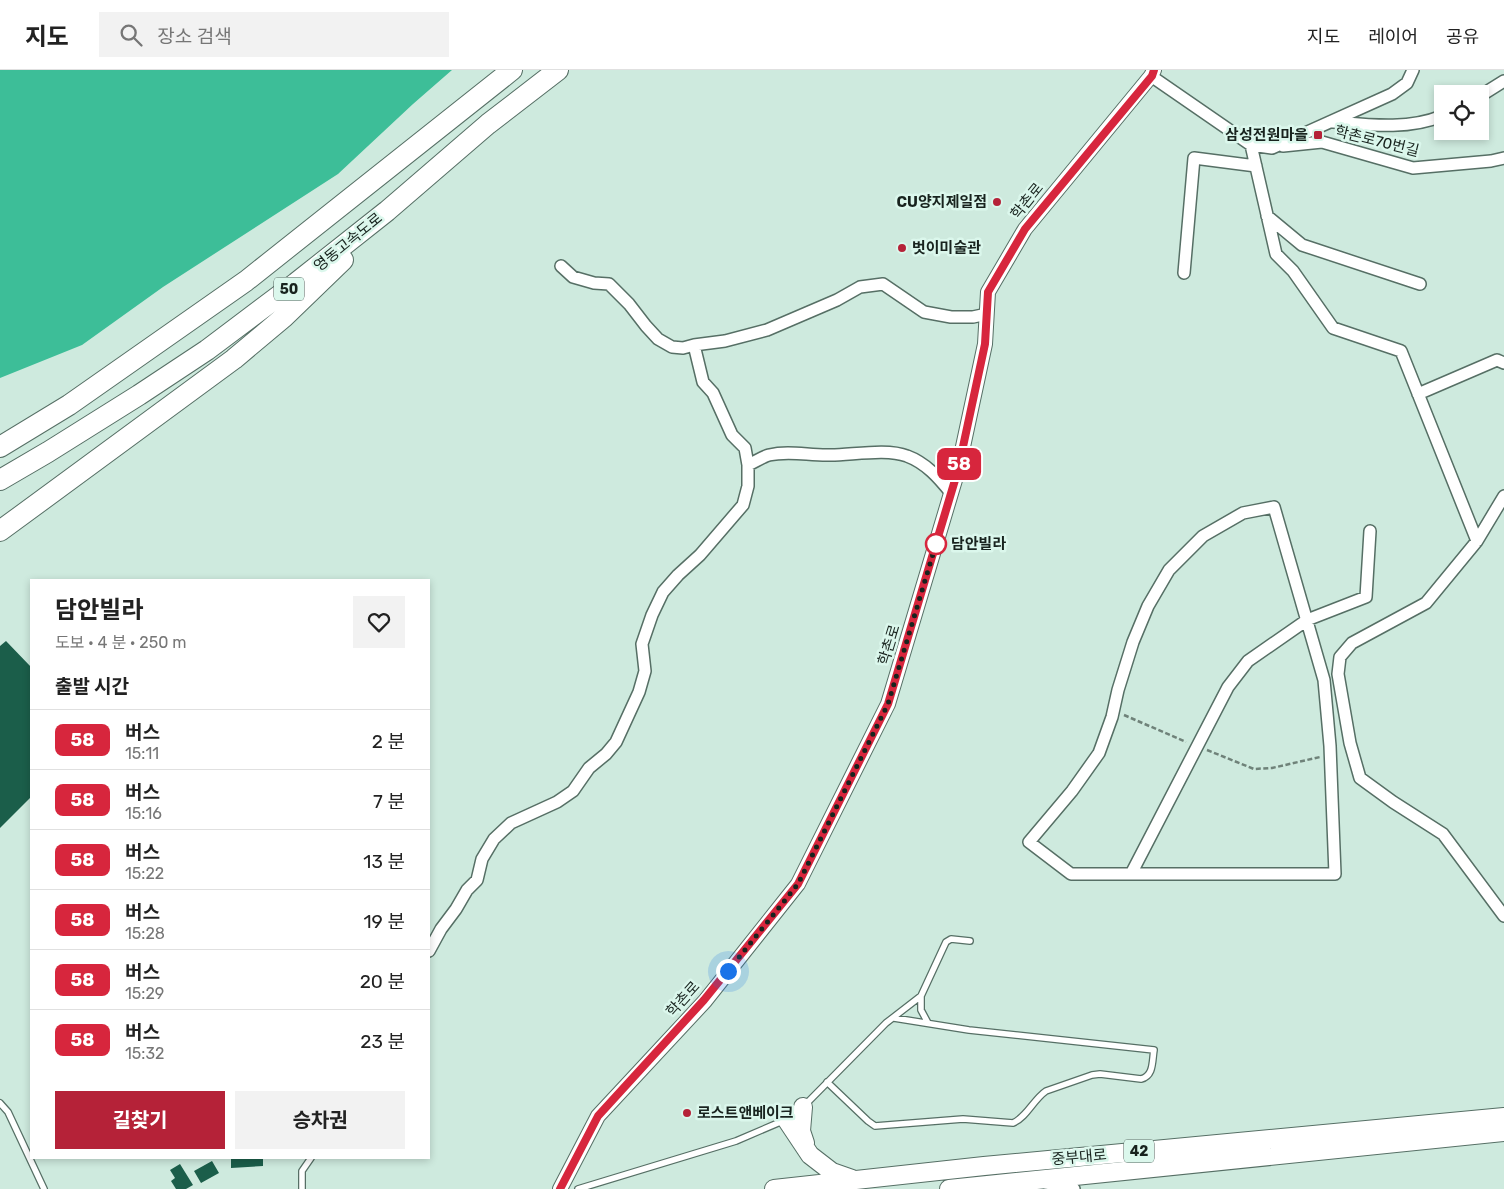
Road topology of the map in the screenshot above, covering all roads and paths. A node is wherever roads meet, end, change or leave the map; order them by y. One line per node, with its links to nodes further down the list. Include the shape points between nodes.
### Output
1 (512, 70): 22 (highway, 50, via 246,281 69,405)
2 (558, 70): 13 (highway, 영동고속도로 / 50, via 488,124)
3 (1413, 70): 8 (street, 학촌로70번길, via 1406,83 1392,94)
4 (1153, 73): 9 (street, 학촌로70번길); 18 (street, 학촌로, via 1025,229 988,292)
5 (1504, 80): 6 (street)
6 (1489, 90)
7 (1434, 120): 8 (street, via 1426,123 1379,126)
8 (1331, 122): 10 (street, 학촌로70번길)
9 (1251, 145): 10 (street, 학촌로70번길); 12 (street)
10 (1272, 148): 11 (street, 학촌로70번길, via 1322,142 1413,168)
11 (1504, 158)
12 (1256, 166): 14 (street); 16 (street, via 1194,158)
13 (409, 192): 24 (highway, 영동고속도로 / 50, via 207,350 123,406); 27 (highway, via 278,323)
14 (1267, 216): 17 (street, via 1302,244); 21 (street, via 1276,254 1293,271 1333,328 1401,351)
15 (561, 266): 19 (street, via 573,277 609,284 652,332 672,347)
16 (1184, 273)
17 (1420, 284)
18 (987, 314): 19 (street, via 951,316 924,312 883,284 860,287 767,330); 25 (street, 학촌로, via 985,344)
19 (694, 345): 23 (street, via 703,382 713,393 732,435 745,448)
20 (1504, 363): 21 (street, via 1497,360)
21 (1418, 394): 29 (street)
22 (0, 447)
23 (748, 465): 25 (street, via 768,455 794,452 906,455 925,465); 38 (street, via 748,486 743,505 663,592 652,615 642,644 645,671 616,742 589,768 573,791 511,823 494,839 482,859 477,880 467,890)
24 (0, 480)
25 (951, 492): 55 (street, 학촌로, via 888,704 798,884 704,1000 598,1116)
26 (1504, 496): 29 (street)
27 (0, 531)
28 (1370, 531): 30 (street, via 1366,597)
29 (1477, 541): 32 (street, via 1426,603 1352,643 1340,657 1338,674)
30 (1307, 620): 31 (street, via 1274,507 1243,513 1202,536 1169,570 1148,606 1133,642); 33 (street, via 1248,661 1228,687); 34 (street, via 1324,680)
31 (1114, 711): 33 (path); 35 (street, via 1099,753 1029,842 1071,874)
32 (1350, 743): 34 (street); 36 (street, via 1360,778 1443,834)
33 (1197, 747): 34 (path, via 1254,768 1272,768); 35 (street)
34 (1330, 750): 35 (street, via 1335,874)
35 (1131, 874)
36 (1504, 916)
37 (970, 941): 39 (lane, via 951,939 946,942)
38 (430, 949)
39 (921, 996): 40 (lane); 41 (lane, via 921,1010)
40 (894, 1018): 41 (lane); 42 (lane)
41 (928, 1023): 42 (lane, via 1154,1050 1146,1078 1100,1074 1046,1090 1013,1123 963,1119 875,1126)
42 (827, 1082): 44 (lane)
43 (0, 1102): 53 (lane, via 8,1112)
44 (803, 1107): 46 (lane); 48 (main road, via 801,1131)
45 (1504, 1117): 50 (main road, 중부대로 / 42)
46 (786, 1119): 48 (main road); 56 (lane, via 736,1141)
47 (1504, 1132): 51 (main road, 중부대로 / 42)
48 (810, 1155): 50 (main road, via 832,1172)
49 (310, 1159): 54 (lane, via 302,1171)
50 (855, 1180): 57 (main road, 중부대로 / 42)
51 (1032, 1180): 52 (street); 58 (main road, 중부대로 / 42)
52 (1058, 1188): 59 (street)
53 (44, 1189)
54 (302, 1189)
55 (560, 1189)
56 (578, 1189)
57 (774, 1189)
58 (949, 1189)
59 (1074, 1189)

